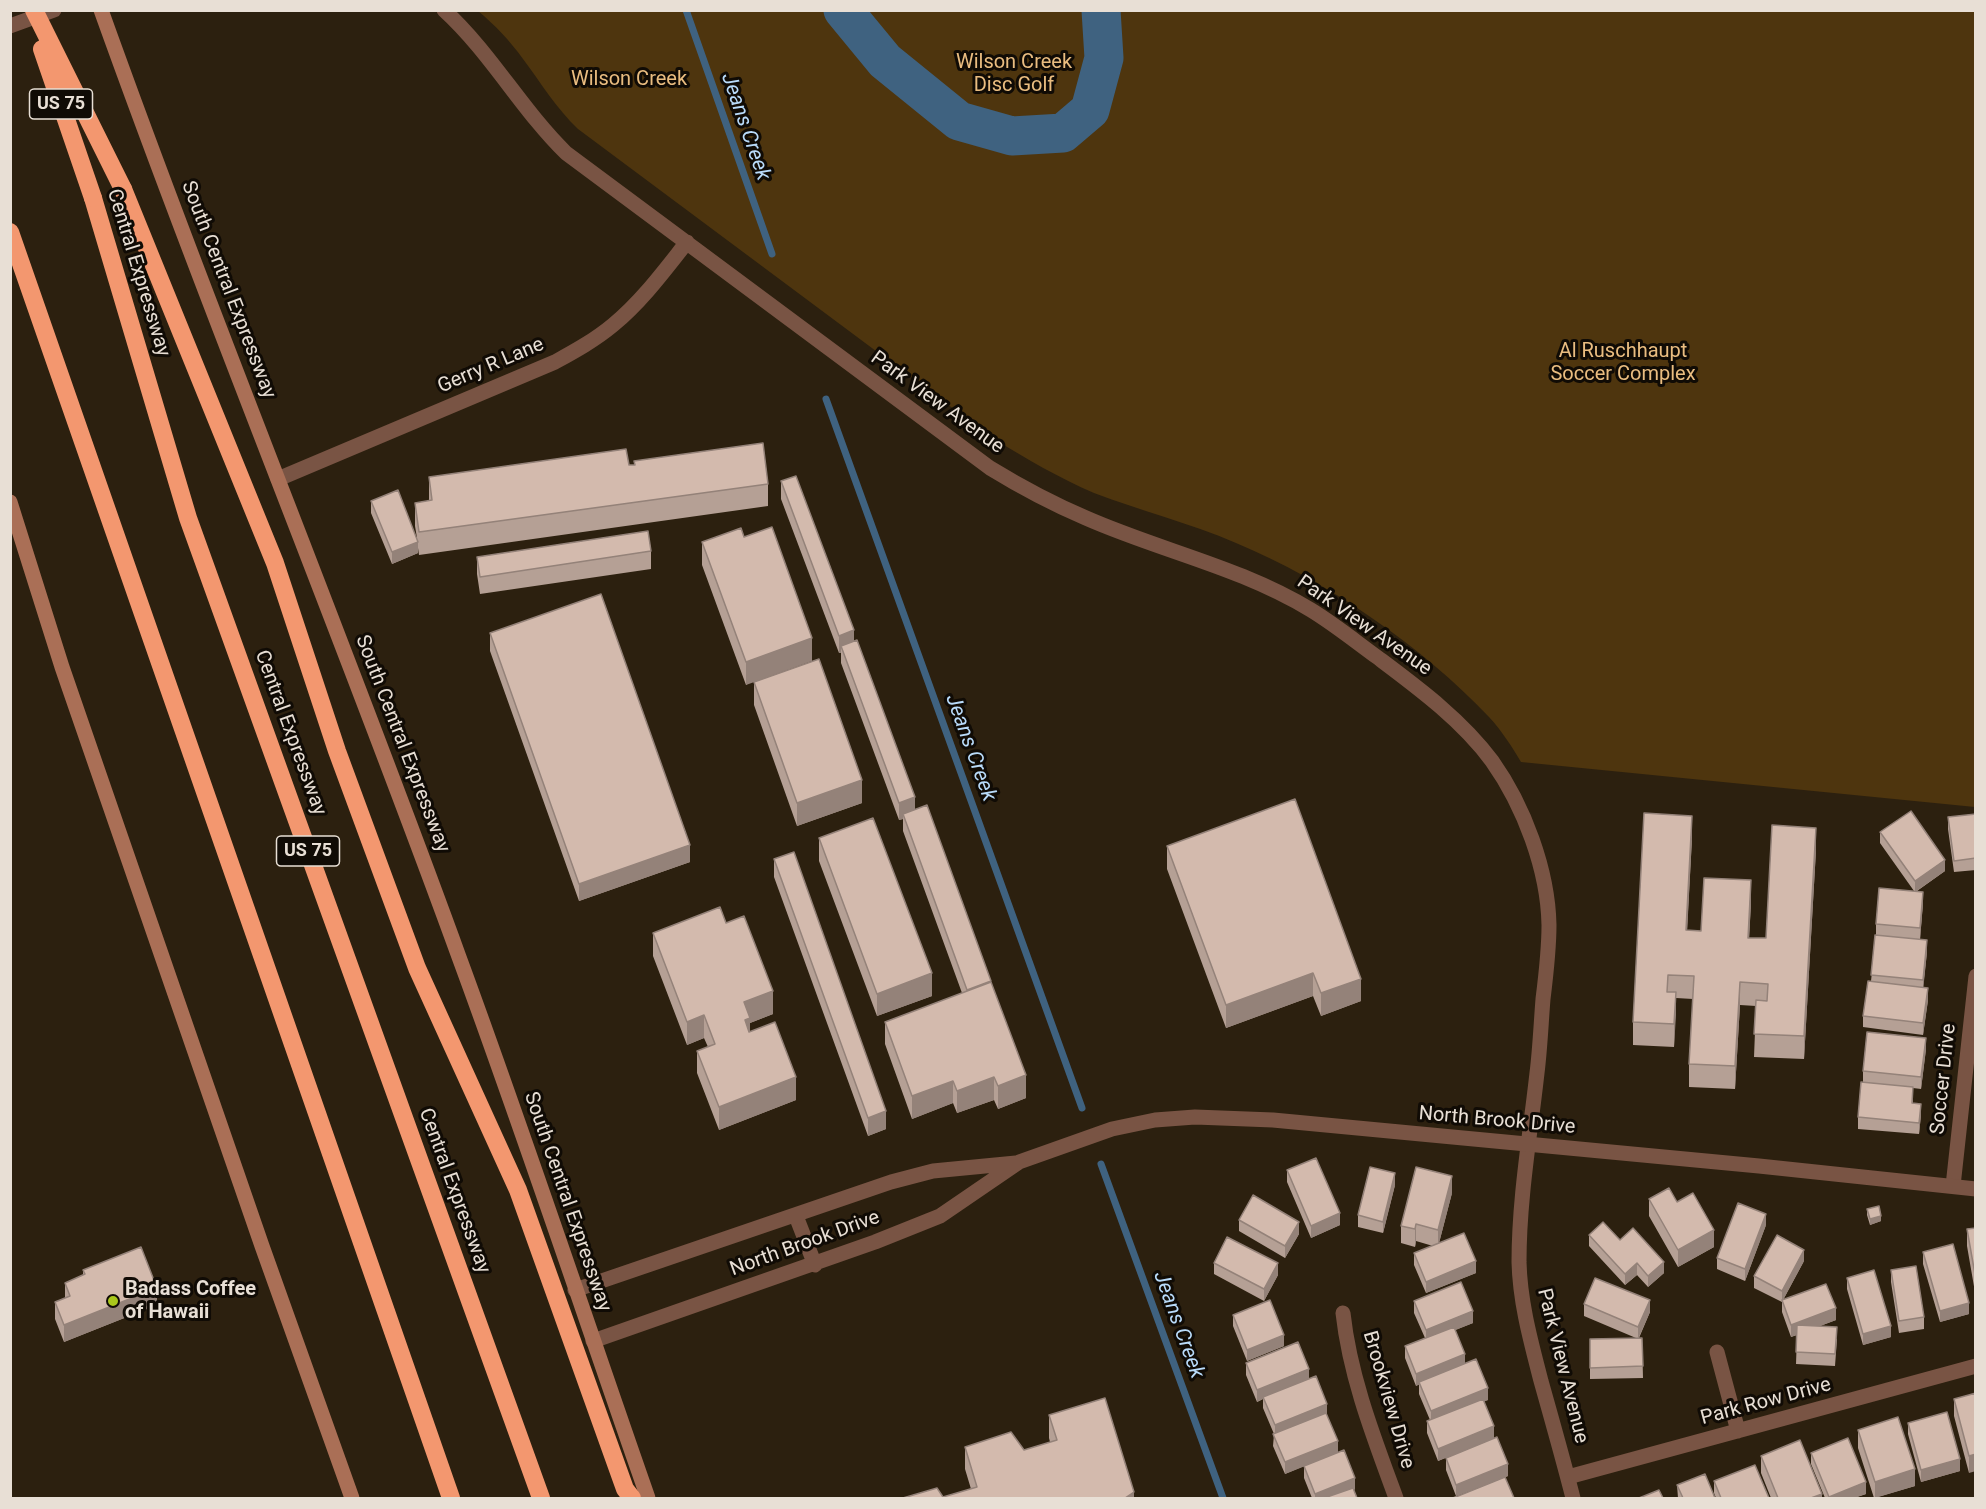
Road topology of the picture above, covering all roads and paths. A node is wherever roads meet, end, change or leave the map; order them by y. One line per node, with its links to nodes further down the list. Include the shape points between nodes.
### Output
1 (29, 10): 28 (highway, Central Expressway / US 75, bridge, via 93,198 188,518)
2 (34, 10): 29 (highway, bridge, via 123,189 275,563 337,752 417,968 518,1190 625,1489)
3 (54, 10): 6 (street)
4 (101, 10): 9 (main road, South Central Expressway, via 160,175)
5 (444, 10): 8 (street, Park View Avenue, via 566,153)
6 (10, 26)
7 (10, 232): 27 (highway)
8 (687, 242): 9 (street, Gerry R Lane, via 635,305 587,344 555,362); 13 (street, Park View Avenue, via 990,468 1087,519 1227,568 1283,594 1394,669 1472,739 1492,761 1519,810 1547,893 1547,954)
9 (278, 479): 19 (main road, South Central Expressway, via 460,959)
10 (10, 502): 11 (main road)
11 (14, 528): 26 (main road)
12 (1976, 976): 15 (street, Soccer Drive)
13 (1527, 1145): 14 (street, North Brook Drive, via 1273,1120 1196,1117 1112,1129); 15 (street, North Brook Drive); 25 (street, Park View Avenue, via 1519,1255 1524,1316)
14 (1019, 1162): 17 (street, North Brook Drive, via 933,1171); 18 (street, North Brook Drive, via 940,1216)
15 (1953, 1186): 16 (street, North Brook Drive)
16 (1976, 1189)
17 (796, 1215): 18 (street); 19 (street, North Brook Drive)
18 (815, 1265): 21 (street, North Brook Drive)
19 (575, 1290): 21 (main road, South Central Expressway)
20 (1343, 1313): 31 (street, Brookview Drive, via 1354,1371)
21 (593, 1341): 30 (main road, South Central Expressway)
22 (1717, 1352): 24 (street)
23 (1976, 1366): 24 (street, Park Row Drive)
24 (1738, 1431): 25 (street, Park Row Drive)
25 (1568, 1477): 32 (street, Park View Avenue)
26 (352, 1498)
27 (451, 1498)
28 (541, 1498)
29 (632, 1498)
30 (648, 1498)
31 (1396, 1498)
32 (1573, 1498)

